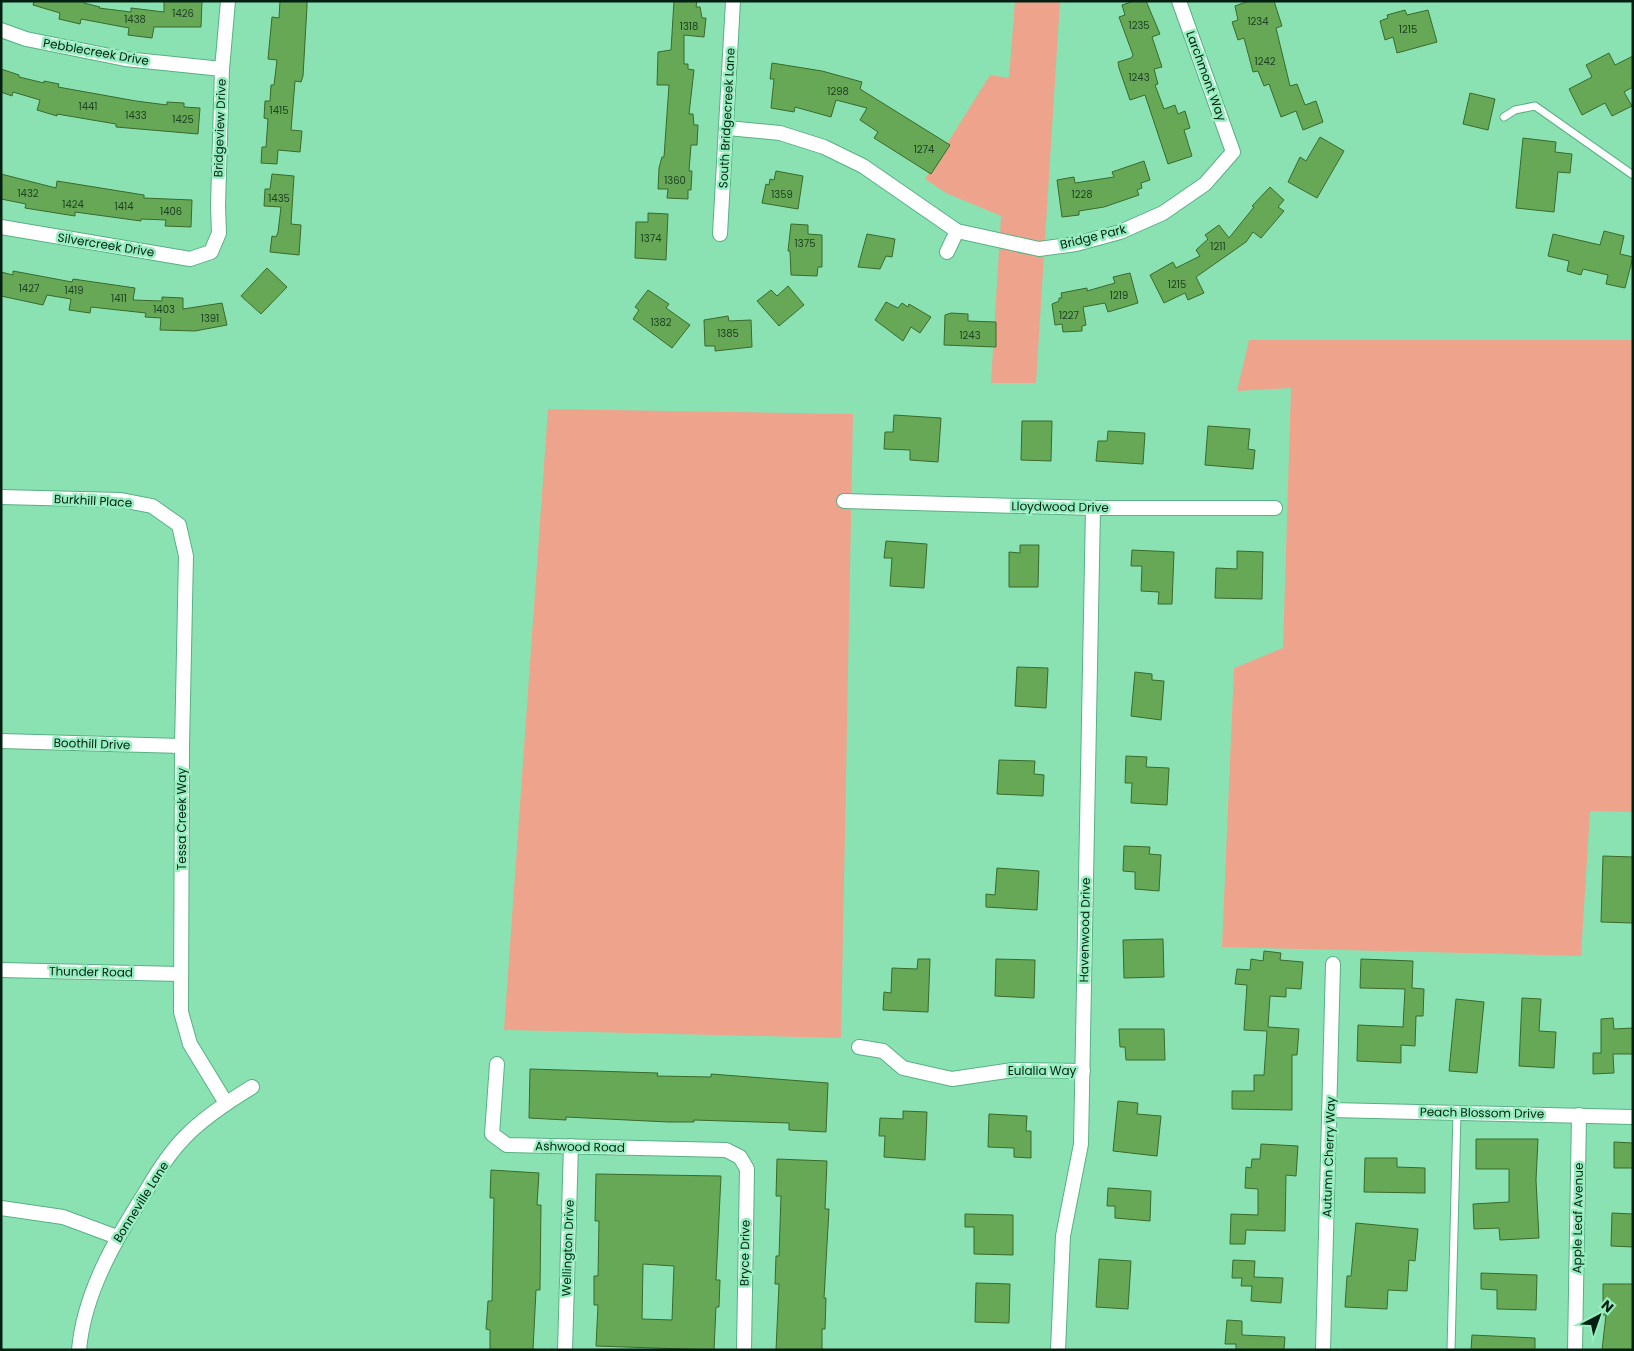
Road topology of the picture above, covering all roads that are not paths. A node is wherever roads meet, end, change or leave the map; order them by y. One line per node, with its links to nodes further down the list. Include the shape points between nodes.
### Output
1 (228, 1): 5 (street, Bridgeview Drive)
2 (733, 1): 7 (street, South Bridgecreek Lane)
3 (1179, 1): 8 (street, Larchmont Way)
4 (1, 30): 5 (street, Pebblecreek Drive, via 26,39 124,59)
5 (222, 69): 13 (street, Bridgeview Drive, via 219,233)
6 (1504, 117): 9 (lane, via 1515,110 1535,106)
7 (728, 128): 11 (street, Bridge Park, via 780,133 824,147 863,166); 12 (street, South Bridgecreek Lane)
8 (1233, 152): 11 (street, Bridge Park, via 1205,184 1163,213 1120,232 1076,244 1039,249)
9 (1633, 175)
10 (1, 227): 13 (street, Silvercreek Drive, via 190,259)
11 (957, 231): 14 (street)
12 (720, 234)
13 (211, 252)
14 (947, 252)
15 (1, 497): 19 (street, Burkhill Place, via 120,500 152,506)
16 (844, 501): 17 (street, Lloydwood Drive)
17 (1093, 508): 18 (street, Lloydwood Drive); 27 (street, Havenwood Drive)
18 (1275, 508)
19 (179, 525): 21 (street, Tessa Creek Way, via 186,556)
20 (1, 741): 21 (street, Boothill Drive)
21 (182, 746): 24 (street, Tessa Creek Way)
22 (1333, 964): 30 (street, Autumn Cherry Way)
23 (1, 970): 24 (street, Thunder Road)
24 (181, 974): 29 (street, Tessa Creek Way, via 182,1012 190,1044)
25 (859, 1047): 27 (street, Eulalia Way, via 883,1051 904,1068 952,1079 1014,1070)
26 (497, 1064): 34 (street, Ashwood Road, via 492,1134 506,1145)
27 (1083, 1071): 41 (street, Havenwood Drive, via 1081,1144 1062,1236)
28 (252, 1087): 29 (street, Bonneville Lane)
29 (226, 1103): 37 (street, Bonneville Lane, via 184,1137)
30 (1331, 1110): 31 (street, Peach Blossom Drive); 42 (street, Autumn Cherry Way)
31 (1457, 1113): 32 (street, Peach Blossom Drive); 43 (lane)
32 (1580, 1115): 33 (street, Peach Blossom Drive); 44 (street, Apple Leaf Avenue)
33 (1633, 1117)
34 (572, 1146): 35 (street, Ashwood Road, via 726,1150); 39 (street, Wellington Drive)
35 (740, 1157): 40 (street, Bryce Drive, via 747,1169)
36 (1, 1208): 37 (street, via 63,1217)
37 (117, 1236): 38 (street, Bonneville Lane, via 80,1332)
38 (79, 1350)
39 (565, 1350)
40 (744, 1350)
41 (1058, 1350)
42 (1323, 1350)
43 (1451, 1350)
44 (1575, 1350)

